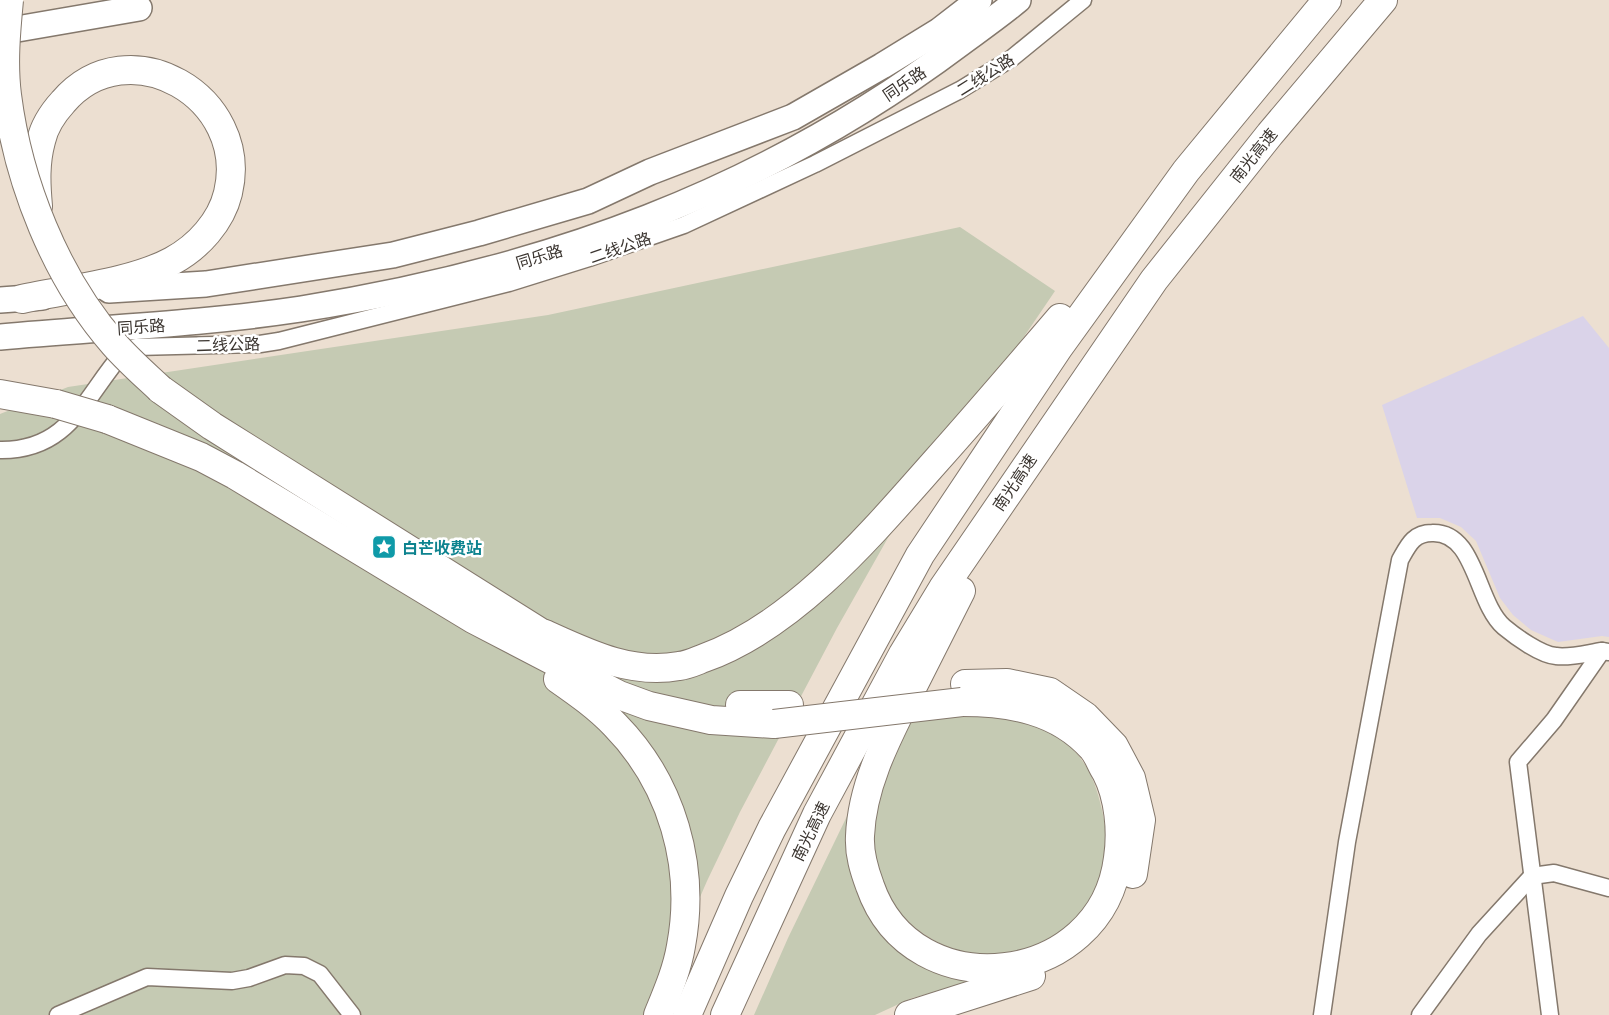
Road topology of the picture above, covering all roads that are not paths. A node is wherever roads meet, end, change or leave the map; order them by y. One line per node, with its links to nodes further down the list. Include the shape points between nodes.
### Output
1 (10, 0): 8 (main road); 12 (highway, bridge, via 6,33 7,94)
2 (979, 0): 13 (main road, 同乐路, via 930,36 793,117 650,172 588,201 393,255 206,284)
3 (1018, 0): 14 (main road, 同乐路, via 933,64 788,154 651,218 562,249 499,268 302,308 208,321)
4 (1083, 0): 17 (street, 二线公路, via 1012,58 960,90 815,164 684,225 509,283 279,341 136,347 122,354 65,429 39,445)
5 (1327, 0): 11 (highway)
6 (1384, 0): 18 (highway, 南光高速, via 1270,134 1154,280)
7 (135, 3): 9 (main road)
8 (0, 20)
9 (0, 32)
10 (0, 137): 16 (highway, via 24,217 49,269 88,331 124,374)
11 (1186, 171): 21 (highway, via 900,501 838,565 773,623 752,637 710,656 680,666 659,668 618,664); 31 (highway, via 1059,347 920,555 772,828)
12 (38, 214): 13 (highway, via 36,171 41,140 54,112 69,95 90,80 135,70 159,74 185,86 206,102 219,122 229,150 232,177 226,203 196,245 148,273); 16 (highway, bridge, via 58,260 91,314)
13 (11, 299)
14 (0, 337)
15 (0, 394): 19 (highway, bridge, via 56,404 107,419 201,457)
16 (155, 395): 19 (highway, via 206,446); 21 (highway, via 212,426)
17 (0, 450)
18 (1024, 468): 23 (highway, via 889,733 865,797 860,838 863,866 873,896 887,918 906,938 927,953 950,963 976,969 1004,969 1032,963 1058,951 1096,916 1116,872 1120,840 1118,816 1108,777 1093,749 1063,724 1031,709); 32 (highway, 南光高速, via 943,588 862,728 817,814)
19 (278, 500): 20 (highway)
20 (473, 619): 24 (highway, via 591,682 649,706 711,720); 30 (highway, via 603,714 645,762 664,798 681,851 686,899 681,947)
21 (545, 634): 24 (highway, via 600,668 661,691)
22 (1605, 652): 25 (street, via 1518,762); 27 (street, via 1556,656 1524,642 1502,625 1488,605 1464,549 1453,539 1437,532 1422,533 1410,541 1400,560)
23 (963, 693): 24 (highway, bridge); 33 (highway, via 1007,684 1050,692 1085,716 1114,746 1131,778 1141,820 1136,863 1119,912 1105,933 1085,952 1027,978)
24 (781, 714)
25 (1532, 876): 26 (street, via 1554,873); 34 (street, via 1479,934); 35 (street)
26 (1609, 888)
27 (1318, 1014)
28 (58, 1015): 29 (street, via 147,977 232,981 285,965 304,966 320,974)
29 (352, 1015)
30 (658, 1015)
31 (687, 1015)
32 (725, 1015)
33 (909, 1015)
34 (1420, 1015)
35 (1550, 1015)

